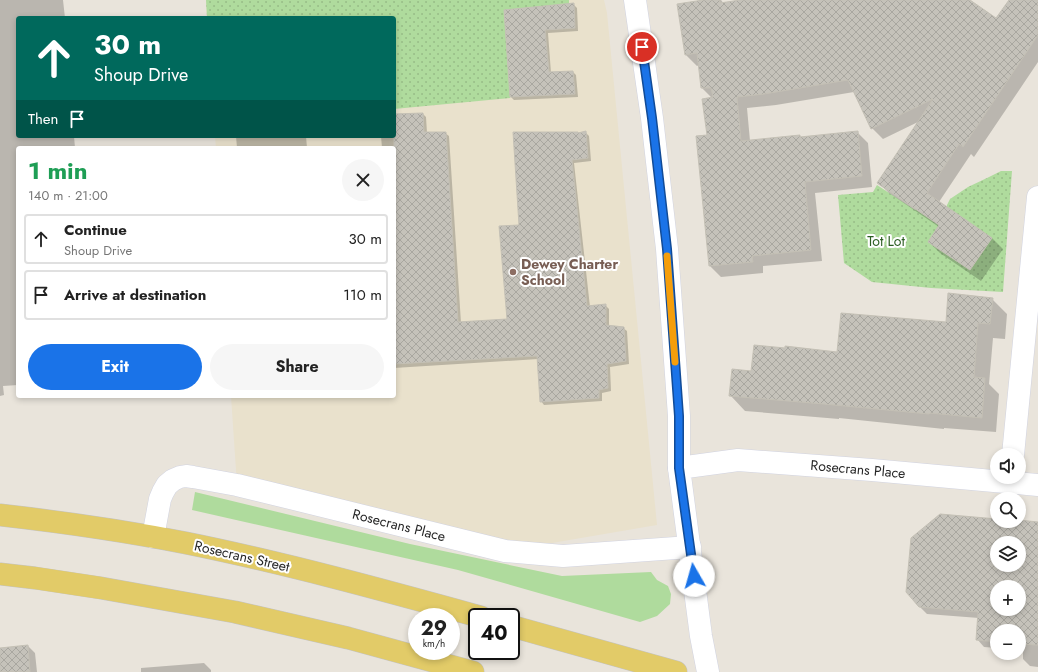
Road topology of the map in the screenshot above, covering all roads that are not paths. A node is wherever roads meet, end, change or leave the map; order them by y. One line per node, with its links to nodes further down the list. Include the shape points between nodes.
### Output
1 (635, 0): 4 (street, via 667,249 679,416)
2 (1038, 197): 3 (street)
3 (1014, 448)
4 (679, 468): 5 (street, Rosecrans Place, via 738,460); 10 (street)
5 (990, 478)
6 (1026, 483): 7 (street, Rosecrans Place)
7 (1038, 485)
8 (0, 515): 9 (main road, Rosecrans Street)
9 (153, 537): 10 (street, Rosecrans Place, via 163,492 173,480 186,476 237,485 505,551 562,556); 12 (main road, Rosecrans Street, via 279,563)
10 (690, 547): 16 (street)
11 (0, 574): 14 (main road, via 101,588 235,612 348,638)
12 (468, 614)
13 (520, 629): 15 (main road)
14 (473, 672)
15 (676, 672)
16 (708, 672)

